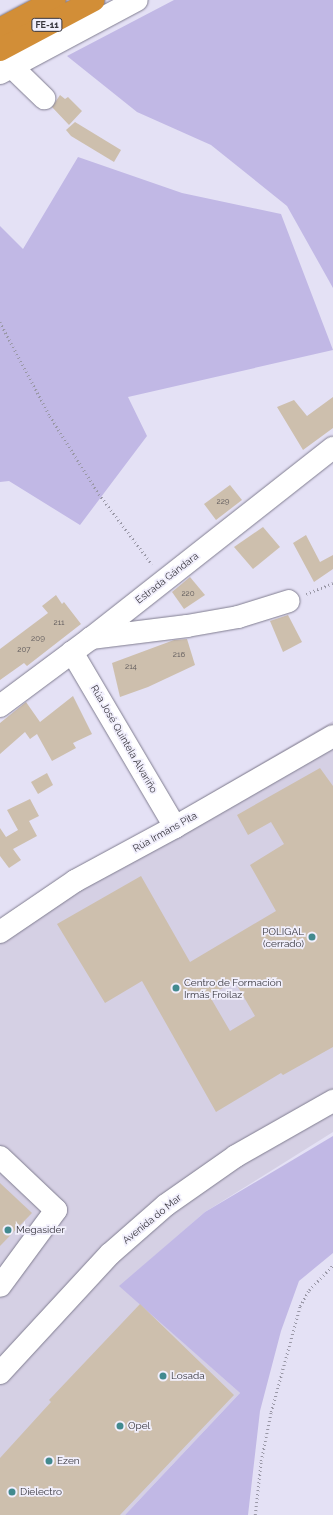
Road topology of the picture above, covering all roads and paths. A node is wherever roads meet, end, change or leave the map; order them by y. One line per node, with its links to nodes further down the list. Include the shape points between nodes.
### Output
1 (55, 0): 4 (highway, FE-11)
2 (94, 0): 5 (highway, FE-11)
3 (137, 0): 5 (street)
4 (0, 29)
5 (4, 63): 6 (street)
6 (44, 98)
7 (0, 322): 9 (path, via 50,416 94,487)
8 (333, 448): 12 (street, Estrada Gándara)
9 (152, 564)
10 (333, 583): 11 (path)
11 (289, 601): 12 (street, via 238,617)
12 (90, 639): 13 (street, Estrada Gándara)
13 (72, 652): 14 (street, Estrada Gándara); 16 (street, Rúa José Quintela Alvariño)
14 (0, 706)
15 (333, 736): 16 (street, Rúa Irmáns Pita)
16 (175, 827): 17 (street, Rúa Irmáns Pita, via 75,881)
17 (0, 932)
18 (333, 1101): 22 (street, Avenida do Mar, via 236,1156 166,1205 110,1254)
19 (0, 1157): 21 (street, via 56,1210)
20 (333, 1265): 23 (path, via 309,1290 300,1306 271,1412 261,1461)
21 (0, 1286)
22 (0, 1373)
23 (255, 1515)

